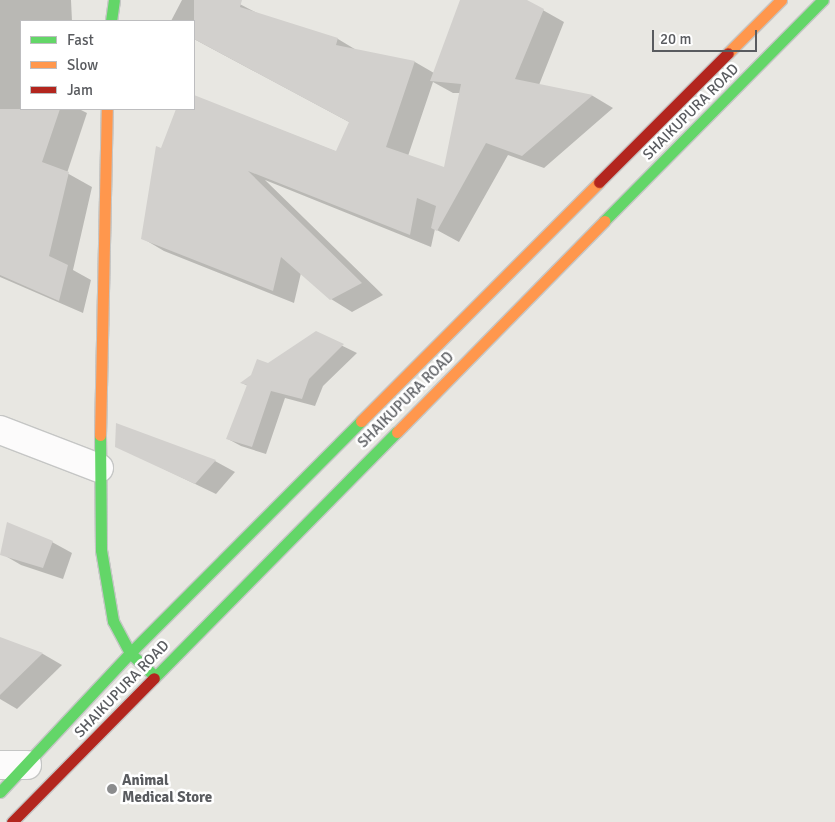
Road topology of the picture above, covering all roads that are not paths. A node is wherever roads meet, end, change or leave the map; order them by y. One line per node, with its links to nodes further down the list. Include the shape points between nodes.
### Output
1 (114, 0): 4 (main road)
2 (781, 0): 8 (main road, SHAIKUPURA ROAD)
3 (823, 0): 9 (main road, SHAIKUPURA ROAD)
4 (111, 20)
5 (107, 110): 7 (main road)
6 (0, 430): 7 (street)
7 (100, 468): 8 (main road, via 101,550 106,584 113,621)
8 (130, 653): 9 (main road); 11 (main road, SHAIKUPURA ROAD)
9 (155, 676): 13 (main road, SHAIKUPURA ROAD)
10 (0, 765): 11 (street)
11 (28, 765): 12 (main road, SHAIKUPURA ROAD)
12 (0, 792)
13 (12, 822)

